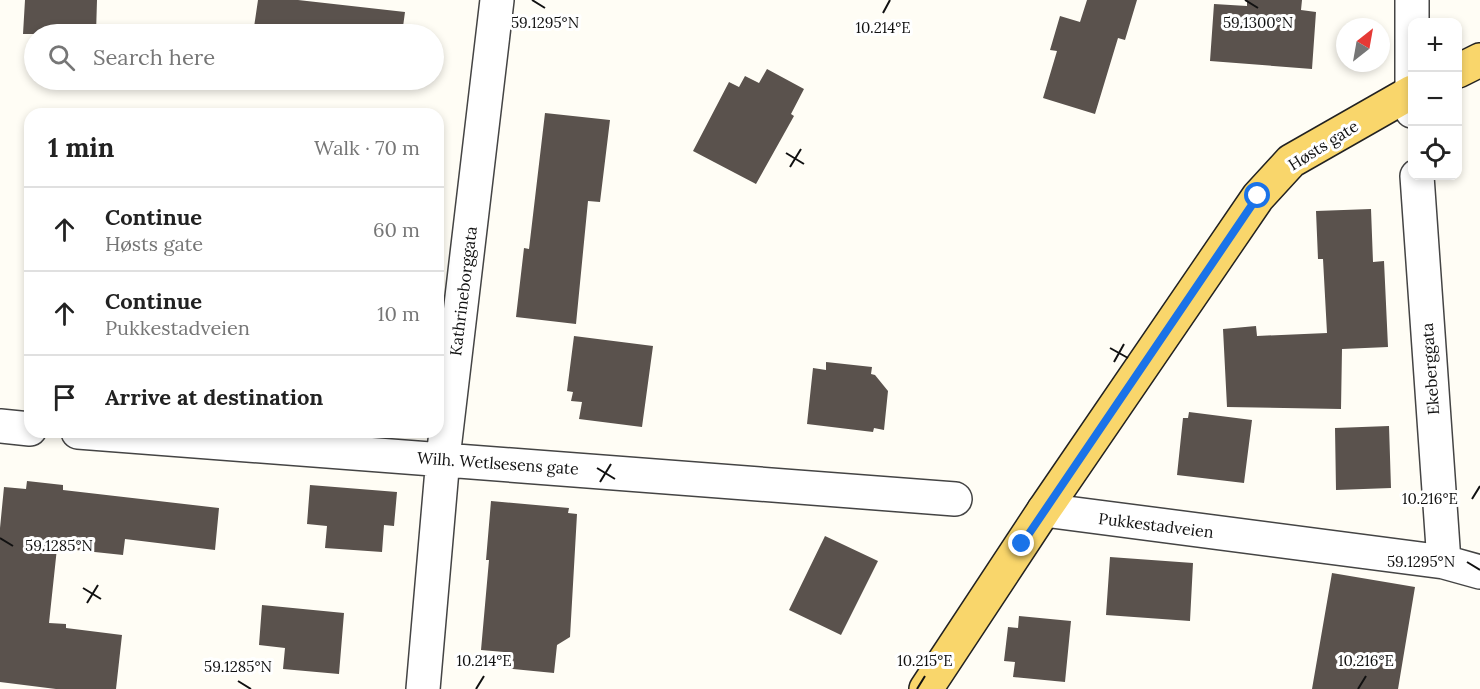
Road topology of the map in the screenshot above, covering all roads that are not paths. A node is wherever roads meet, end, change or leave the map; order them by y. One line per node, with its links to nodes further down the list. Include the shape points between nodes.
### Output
1 (497, 0): 11 (street, Kathrineborggata)
2 (1412, 0): 5 (street)
3 (1480, 60): 4 (main road)
4 (1462, 69)
5 (1412, 72)
6 (1408, 101): 13 (main road, Høsts gate, via 1292,161 1258,196)
7 (1417, 180): 14 (street, Ekeberggata)
8 (0, 426): 9 (street)
9 (24, 428)
10 (162, 438): 11 (street, Wilh. Wetlsesens gate)
11 (443, 458): 12 (street, Wilh. Wetlsesens gate); 16 (street, Kathrineborggata)
12 (955, 499)
13 (1044, 510): 14 (street, Pukkestadveien); 17 (main road)
14 (1444, 562): 15 (street, Pukkestadveien)
15 (1480, 572)
16 (423, 689)
17 (926, 689)

